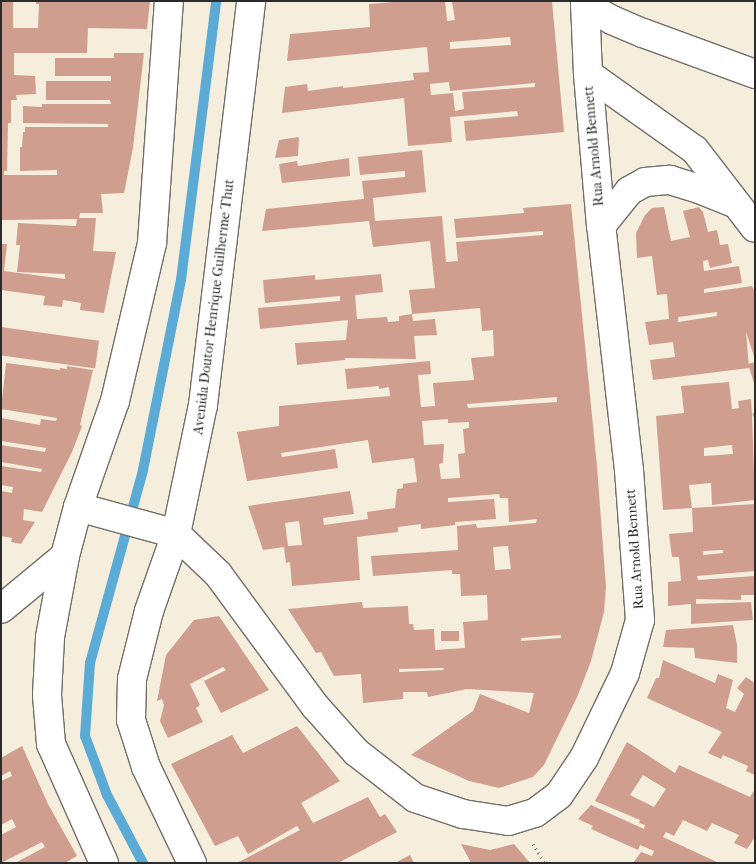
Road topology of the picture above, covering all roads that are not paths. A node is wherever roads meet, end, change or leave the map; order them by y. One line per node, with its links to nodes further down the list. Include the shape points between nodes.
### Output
1 (169, 1): 9 (street, via 152,243 115,401)
2 (251, 1): 10 (street, Avenida Doutor Henrique Guilherme Thut, via 204,405)
3 (585, 3): 4 (street, Rua Arnold Bennett); 5 (street, via 642,33)
4 (588, 74): 6 (street, via 695,150); 7 (street, Rua Arnold Bennett)
5 (755, 74)
6 (734, 204): 7 (street, via 699,188 670,180 645,182 629,191); 8 (street)
7 (601, 226): 10 (street, Rua Arnold Bennett, via 629,470 640,620 625,674 584,758 559,795 535,813 508,821 463,814 416,798 356,752 316,706 218,574)
8 (755, 228)
9 (78, 507): 10 (street, Rua Arnold Bennett); 11 (street)
10 (163, 530): 14 (street, Avenida Doutor Henrique Guilherme Thut, via 149,611 132,679 131,720 146,767)
11 (65, 556): 12 (street); 13 (street, via 50,637 47,695 51,744)
12 (1, 609)
13 (104, 863)
14 (192, 863)

